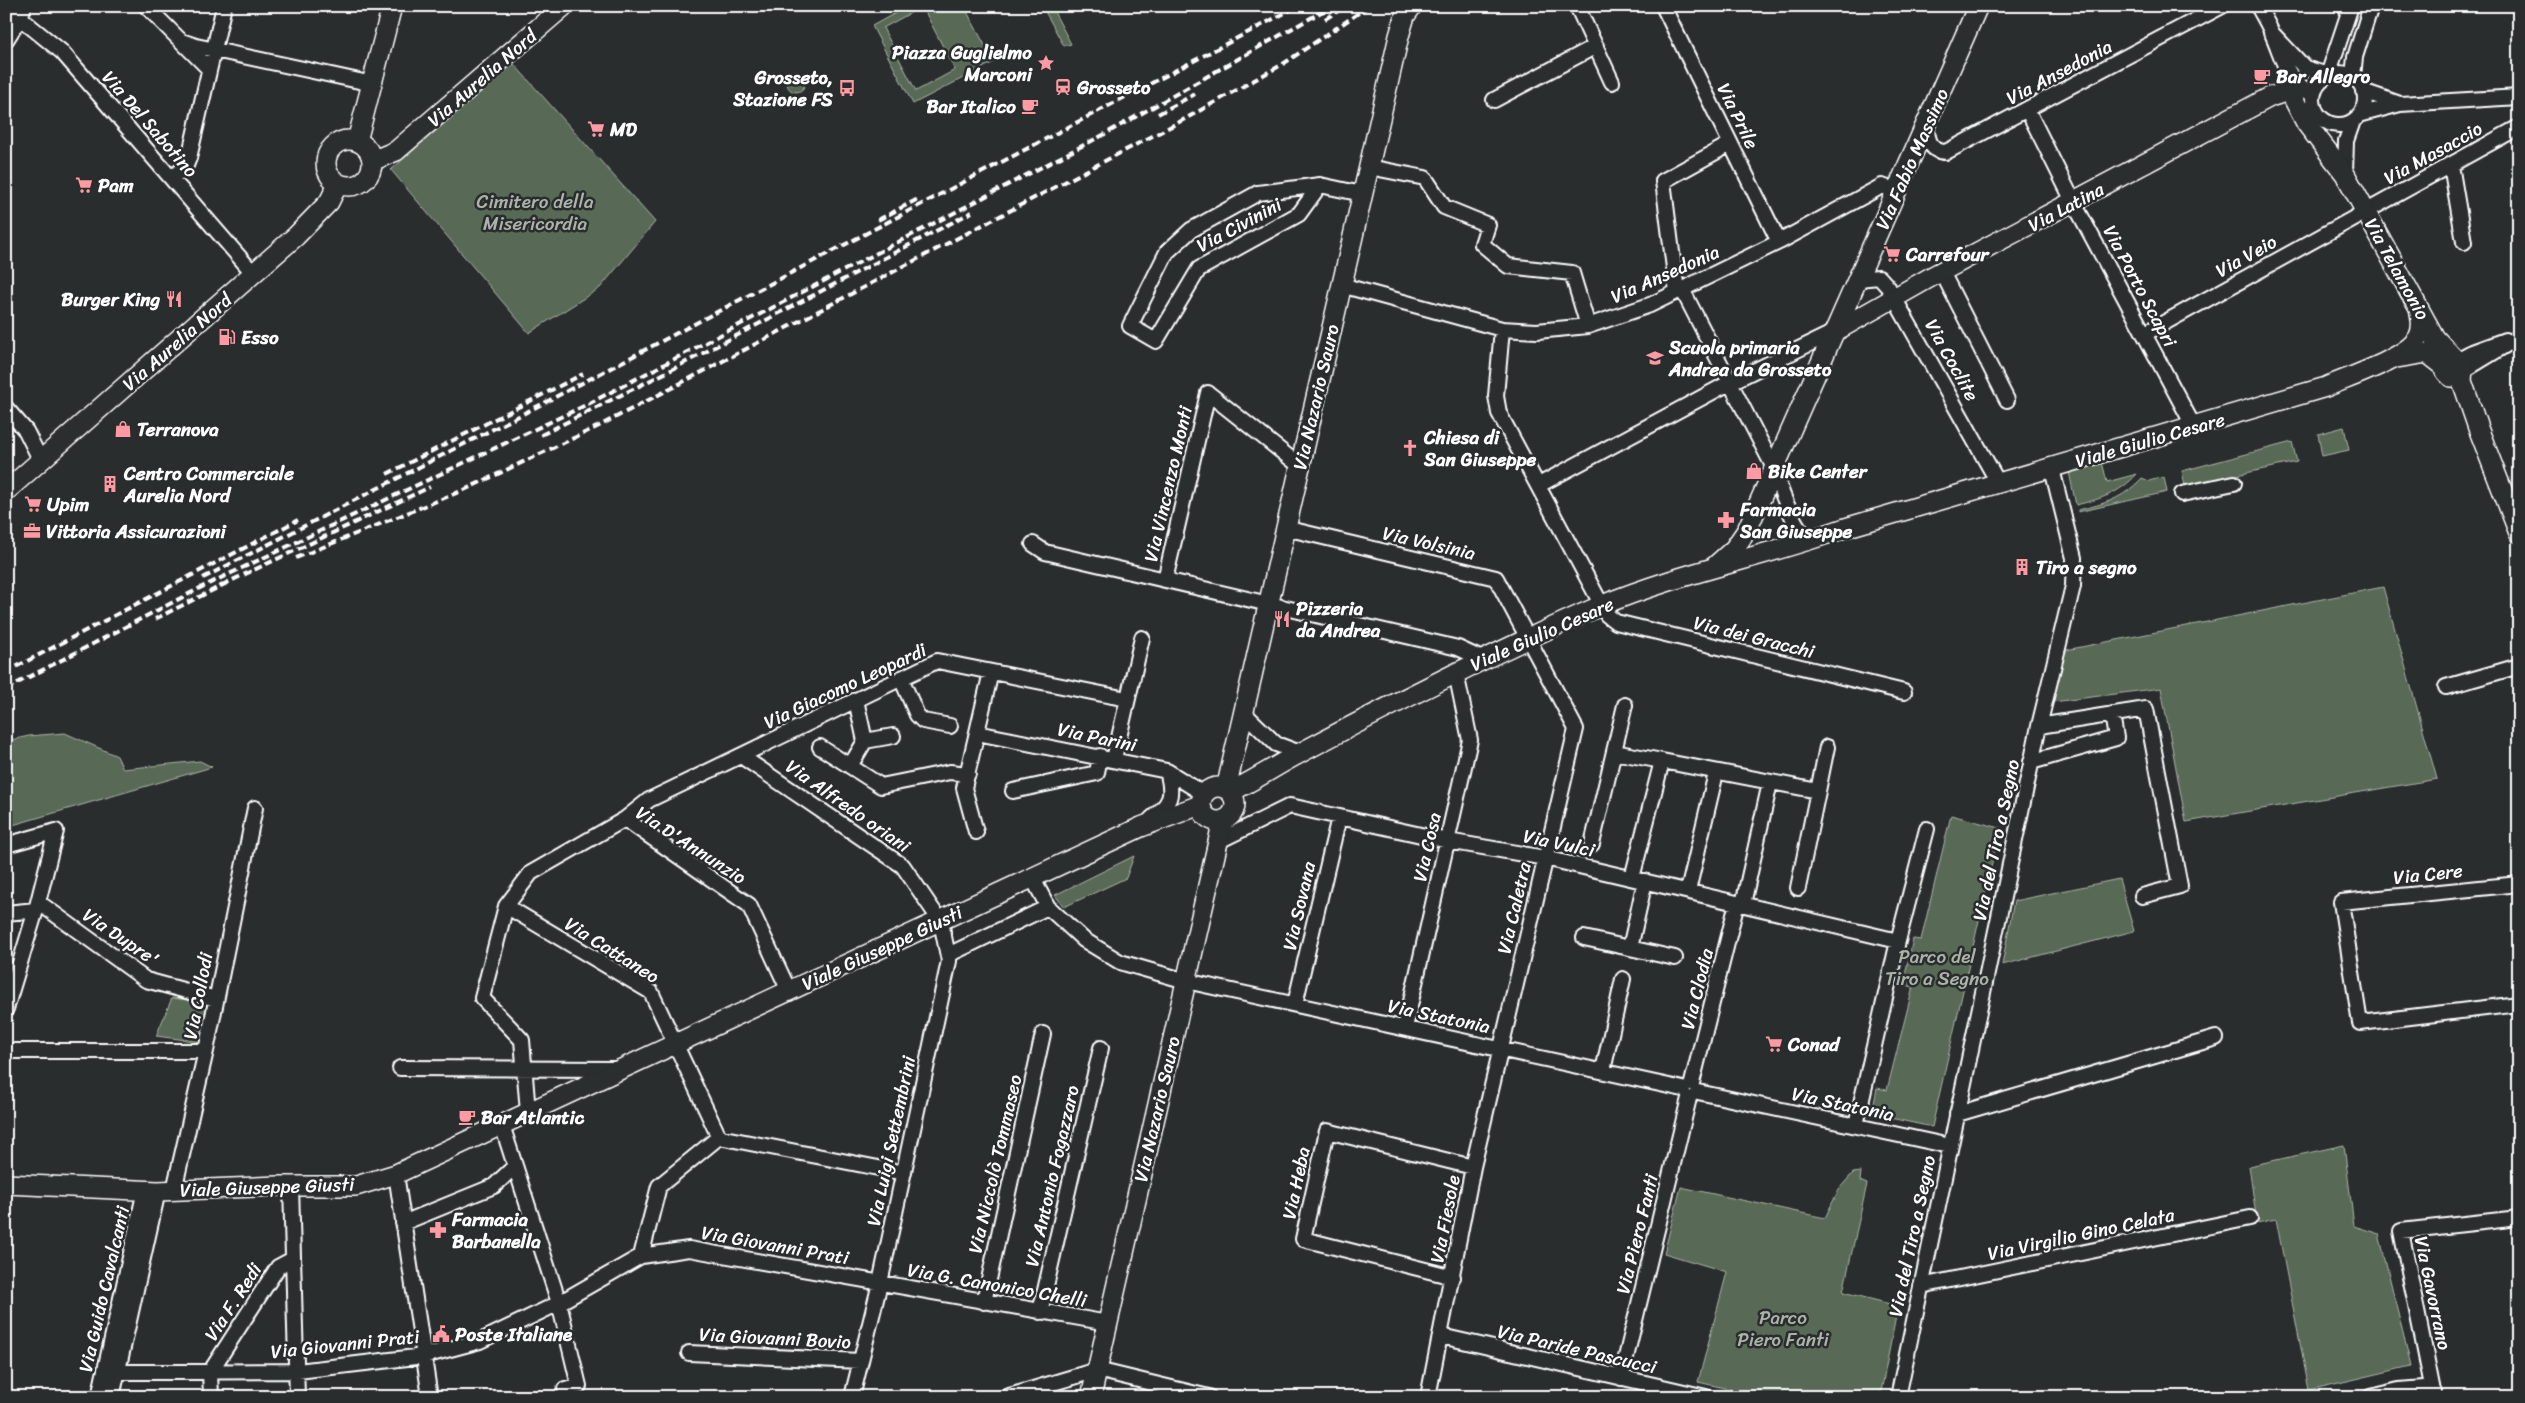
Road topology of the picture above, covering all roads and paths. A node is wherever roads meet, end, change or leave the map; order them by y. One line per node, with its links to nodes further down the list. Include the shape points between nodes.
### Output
1 (146, 6): 18 (street)
2 (224, 6): 20 (street)
3 (392, 6): 26 (main road)
4 (564, 6): 39 (main road, Via Aurelia Nord, via 396,152)
5 (1412, 6): 41 (main road, Via Nazario Sauro, via 1399,36)
6 (1577, 6): 19 (street)
7 (1663, 6): 38 (street, Via Prile)
8 (1991, 6): 15 (street)
9 (2222, 6): 33 (street, Via Ansedonia)
10 (2258, 6): 16 (street)
11 (2351, 6): 23 (street)
12 (2371, 6): 24 (street, via 2355,58)
13 (6, 11): 14 (street, Via Del Sabotino)
14 (22, 12): 17 (street); 43 (street, Via Del Sabotino, via 62,52)
15 (1976, 12): 35 (main road, Via Fabio Massimo)
16 (2271, 32): 22 (street); 23 (street, via 2305,68)
17 (6, 40)
18 (181, 41): 20 (street); 21 (street)
19 (1596, 46): 25 (street); 31 (street)
20 (214, 50): 21 (street); 26 (street)
21 (209, 69): 43 (street, via 187,163)
22 (2286, 71): 28 (street); 30 (street, Via Latina, via 2285,82)
23 (2328, 75): 24 (street, via 2336,73); 28 (street, via 2321,80)
24 (2353, 77): 27 (street)
25 (1612, 82)
26 (373, 84): 37 (main road)
27 (2363, 90): 32 (street); 34 (street, via 2363,107)
28 (2313, 95): 34 (street, via 2313,104 2321,118 2337,125)
29 (2519, 97): 32 (street)
30 (2270, 98): 42 (main road, Via Telamonio, via 2280,92 2292,96 2306,123); 48 (main road, Via Latina)
31 (1494, 100)
32 (2400, 104): 34 (street)
33 (2027, 109): 35 (street, Via Ansedonia, via 1946,152 1933,148); 48 (street, Via Porto Scapri)
34 (2356, 118): 42 (street, via 2346,142)
35 (1927, 126): 47 (main road, Via Fabio Massimo)
36 (2519, 127): 40 (street, Via Masaccio)
37 (357, 141): 39 (main road, via 368,149); 44 (main road, via 343,140 327,153 328,174)
38 (1730, 144): 50 (street, Via Prile); 56 (street, via 1663,181)
39 (372, 161): 44 (main road, via 369,175 359,184)
40 (2451, 165): 49 (street, Via Masaccio); 51 (street)
41 (1369, 167): 46 (main road, Via Nazario Sauro); 59 (street, via 1425,178 1444,207 1488,225 1482,244 1508,266 1572,273)
42 (2345, 174): 49 (main road, Via Telamonio)
43 (172, 177): 53 (street, Via Del Sabotino)
44 (338, 184): 53 (main road, Via Aurelia Nord, via 329,202 313,221)
45 (1320, 185): 45 (street, Via Civinini, via 1258,193 1191,230 1168,252 1130,326 1156,341 1199,269 1299,214); 46 (street, Via Civinini)
46 (1362, 194): 55 (main road, Via Nazario Sauro)
47 (1893, 200): 50 (street, Via Ansedonia, via 1891,189 1882,186); 54 (main road, Via Fabio Massimo)
48 (2074, 203): 52 (main road, Via Latina); 62 (street, Via Porto Scapri)
49 (2366, 212): 58 (main road, Via Telamonio); 62 (street, Via Veio)
50 (1779, 242): 56 (street, Via Ansedonia)
51 (2464, 242)
52 (1942, 272): 57 (main road, Via Latina); 67 (street)
53 (254, 274): 70 (main road, Via Aurelia Nord)
54 (1858, 279): 57 (street, Via Coclite, via 1879,276); 61 (main road, Via Fabio Massimo)
55 (1341, 285): 60 (street, Via Ansedonia); 71 (main road, Via Nazario Sauro)
56 (1679, 290): 59 (street, Via Ansedonia, via 1650,305); 66 (street)
57 (1895, 297): 61 (main road, Via Latina); 75 (street, Via Coclite)
58 (2420, 309): 64 (main road, Viale Giulio Cesare, via 2420,333 2416,341); 65 (main road, Via Telamonio)
59 (1588, 326): 60 (street, Via Ansedonia, via 1537,331)
60 (1502, 329): 76 (street, Via dei Gracchi, via 1496,396 1500,413)
61 (1834, 332): 66 (street); 72 (main road, Via Fabio Massimo)
62 (2144, 334): 69 (street, Via Porto Scapri)
63 (2518, 337): 65 (street)
64 (2395, 358): 65 (main road, via 2427,353); 69 (main road, Viale Giulio Cesare, via 2326,387)
65 (2454, 367): 82 (main road)
66 (1728, 383): 72 (street); 76 (street)
67 (2007, 400)
68 (6, 408): 70 (street, via 26,431)
69 (2194, 427): 73 (main road, Viale Giulio Cesare)
70 (41, 461): 77 (main road, Via Aurelia Nord)
71 (1300, 466): 79 (main road, Via Nazario Sauro); 86 (street, Via Vincenzo Monti, via 1208,393)
72 (1774, 468): 81 (main road, Via Fabio Massimo); 83 (street, via 1800,530)
73 (2052, 468): 75 (main road, Viale Giulio Cesare); 104 (street, Via del Tiro a Segno, via 2074,558 2074,571)
74 (2234, 482): 78 (street)
75 (1999, 484): 80 (main road, Viale Giulio Cesare)
76 (1539, 485): 88 (street, Via dei Gracchi)
77 (6, 491)
78 (2182, 494)
79 (1286, 528): 87 (main road, Via Nazario Sauro); 90 (street, Via Volsinia, via 1496,578)
80 (1845, 528): 83 (main road, Viale Giulio Cesare); 85 (main road, Viale Giulio Cesare)
81 (1747, 530): 83 (main road, Viale Giulio Cesare, via 1749,541 1760,549); 85 (main road, Via Fabio Massimo, via 1728,556)
82 (2519, 533)
83 (1807, 536)
84 (1033, 544): 86 (street, via 1044,552)
85 (1706, 572): 88 (main road, Viale Giulio Cesare)
86 (1165, 580): 87 (street)
87 (1268, 604): 91 (street, via 1458,648); 101 (main road, Via Nazario Sauro)
88 (1601, 606): 90 (main road, Viale Giulio Cesare); 97 (street, Via dei Gracchi, via 1616,622)
89 (1142, 638): 99 (street)
90 (1528, 639): 91 (main road, Viale Giulio Cesare); 138 (street, Via Caletra, via 1576,729)
91 (1484, 660): 94 (main road, Viale Giulio Cesare)
92 (2519, 666): 96 (street)
93 (991, 672): 95 (street, Via Giacomo Leopardi, via 937,661); 99 (street, Via Giacomo Leopardi); 105 (street)
94 (1456, 673): 111 (main road, Viale Giulio Cesare); 134 (street, Via Cosa, via 1470,740)
95 (901, 678): 98 (street, Via Giacomo Leopardi); 103 (street, via 917,715 923,721)
96 (2446, 687)
97 (1904, 692)
98 (856, 700): 107 (street); 112 (street, Via Giacomo Leopardi)
99 (1127, 700): 114 (street)
100 (1625, 705): 110 (street)
101 (1243, 712): 111 (street, via 1276,744); 123 (main road, Via Nazario Sauro)
102 (2112, 714): 104 (street); 116 (street, via 2116,738); 144 (street, via 2146,709 2180,886)
103 (950, 726)
104 (2039, 726): 116 (street, Via del Tiro a Segno)
105 (977, 733): 113 (street, Via Parini); 120 (street)
106 (893, 736): 107 (street)
107 (865, 741): 117 (street)
108 (820, 747): 117 (street)
109 (1827, 747): 124 (street)
110 (1614, 752): 115 (street); 136 (street)
111 (1300, 753): 121 (main road, Viale Giulio Cesare)
112 (741, 756): 130 (street, Via Giacomo Leopardi, via 649,800); 150 (street, Via Alfredo oriani, via 903,866)
113 (1100, 756): 114 (street, Via Parini); 125 (street, via 1097,773)
114 (1114, 759): 118 (street, Via Parini)
115 (1662, 761): 119 (street); 140 (street)
116 (2032, 762): 178 (street, Via del Tiro a Segno)
117 (850, 766): 120 (street, via 881,786 950,772)
118 (1167, 771): 126 (street, Via Parini); 131 (street, via 1171,791 1169,801)
119 (1716, 773): 122 (street); 143 (street)
120 (968, 774): 133 (street, via 964,788)
121 (1257, 779): 123 (main road, Viale Giulio Cesare); 129 (main road, Viale Giulio Cesare, via 1252,790)
122 (1770, 783): 124 (street); 145 (street, Via Clodia)
123 (1228, 791): 126 (main road, Viale Giuseppe Giusti, via 1214,787); 129 (main road, via 1235,804)
124 (1818, 791): 142 (street)
125 (1013, 792)
126 (1202, 799): 129 (main road, via 1204,815); 131 (main road, Viale Giuseppe Giusti)
127 (254, 808): 160 (street, Via Collodi)
128 (1339, 817): 134 (street, Via Vulci); 135 (street, Via Vulci, via 1290,806); 161 (street, Via Sovana)
129 (1223, 818): 131 (main road, Viale Giuseppe Giusti, via 1180,820); 135 (main road, Via Nazario Sauro)
130 (625, 819): 147 (street, Via D'Annunzio, via 530,873); 159 (street, Via D'Annunzio, via 748,905)
131 (1140, 827): 139 (main road, Viale Giuseppe Giusti)
132 (1927, 829): 152 (street)
133 (976, 832)
134 (1448, 841): 138 (street, Via Vulci); 164 (street, Via Cosa)
135 (1217, 842): 158 (main road, Via Nazario Sauro)
136 (1592, 844)
137 (6, 845): 146 (street, via 56,831)
138 (1545, 858): 140 (street, Via Vulci); 169 (street, Via Caletra)
139 (1033, 879): 148 (street, Via Statonia); 150 (main road, Viale Giuseppe Giusti)
140 (1638, 879): 143 (street, Via Vulci); 153 (street)
141 (2519, 884): 162 (street, Via Cere, via 2341,902 2360,1023)
142 (1798, 888)
143 (1688, 891): 145 (street, Via Vulci)
144 (2142, 896)
145 (1740, 904): 152 (street, Via Vulci); 176 (street, Via Clodia)
146 (37, 906): 149 (street); 157 (street); 160 (street, Via Dupre', via 146,980)
147 (506, 906): 167 (street, Via Cattaneo, via 652,992); 174 (street, via 482,998 522,1040)
148 (1048, 907): 154 (street); 158 (street, Via Statonia, via 1084,940 1120,962)
149 (6, 913)
150 (941, 922): 154 (street, Via Luigi Settembrini); 159 (main road, Viale Giuseppe Giusti)
151 (1584, 938): 153 (street, Via Clodia)
152 (1898, 941): 180 (street)
153 (1630, 948): 155 (street, Via Clodia)
154 (948, 955): 185 (street, Via Luigi Settembrini)
155 (1675, 958)
156 (1624, 979): 175 (street)
157 (10, 981): 163 (street)
158 (1186, 981): 161 (street, Via Statonia); 201 (main road, Via Nazario Sauro)
159 (789, 991): 167 (main road, Viale Giuseppe Giusti)
160 (216, 999): 171 (street, Via Collodi)
161 (1295, 1004): 164 (street, Via Statonia)
162 (2519, 1004)
163 (6, 1009)
164 (1405, 1028): 169 (street, Via Statonia)
165 (1043, 1034): 198 (street, Via Niccolò Tommaseo)
166 (2216, 1038): 178 (street)
167 (678, 1044): 173 (main road, Viale Giuseppe Giusti); 181 (street, Via Cattaneo)
168 (1101, 1048): 200 (street, Via Antonio Fogazzaro)
169 (1500, 1048): 175 (street, Via Statonia); 184 (street, Via Fiesole)
170 (6, 1051): 171 (street)
171 (206, 1051): 189 (street, Via Collodi)
172 (400, 1068): 174 (street, Viale Giuseppe Giusti)
173 (623, 1069): 174 (street, Viale Giuseppe Giusti); 177 (main road, Viale Giuseppe Giusti)
174 (524, 1070): 177 (street)
175 (1603, 1071): 176 (street, Via Statonia)
176 (1690, 1091): 180 (street, Via Statonia); 210 (street, Via Piero Fanti)
177 (528, 1112): 179 (main road, Viale Giuseppe Giusti)
178 (1957, 1114): 182 (street, Via del Tiro a Segno)
179 (502, 1125): 183 (street); 186 (main road, Viale Giuseppe Giusti)
180 (1856, 1126): 182 (street, Via Statonia)
181 (719, 1137): 185 (street); 193 (street, via 659,1186)
182 (1950, 1146): 197 (street, Via del Tiro a Segno)
183 (515, 1166): 192 (street, via 494,1186); 199 (street)
184 (1473, 1167): 195 (street, Via Fiesole); 195 (street, Via Heba, via 1327,1131 1303,1239)
185 (904, 1173): 196 (street, Via Luigi Settembrini)
186 (396, 1174): 188 (main road, Viale Giuseppe Giusti, via 356,1186); 192 (street)
187 (6, 1184): 189 (main road, Viale Giuseppe Giusti)
188 (291, 1186): 189 (main road, Viale Giuseppe Giusti); 194 (street)
189 (159, 1190): 208 (street, Via Guido Cavalcanti); 213 (street, Via Guido Cavalcanti)
190 (2250, 1218): 197 (street, Via Virgilio Gino Celata)
191 (2519, 1218): 212 (street, Via Gavorrano, via 2401,1231)
192 (403, 1223): 204 (street)
193 (641, 1256): 196 (street, Via Giovanni Prati, via 689,1249); 199 (street, Via Giovanni Prati)
194 (294, 1259): 207 (street); 209 (street, Via F. Redi, via 278,1268)
195 (1453, 1277): 202 (street, Via Fiesole)
196 (880, 1283): 198 (street, Via G. Canonico Chelli); 205 (street, Via Luigi Settembrini)
197 (1921, 1286): 224 (street, Via del Tiro a Segno)
198 (984, 1302): 200 (street, Via G. Canonico Chelli)
199 (559, 1303): 204 (street, Via Giovanni Prati, via 480,1341); 211 (street, via 579,1386)
200 (1040, 1312): 201 (street, Via G. Canonico Chelli)
201 (1108, 1323): 206 (main road, Via Nazario Sauro)
202 (1441, 1336): 210 (street, Via Paride Pascucci); 222 (street, Via Fiesole)
203 (689, 1353): 205 (street, Via Giovanni Bovio)
204 (424, 1356): 207 (street, Via Giovanni Prati); 217 (street)
205 (860, 1360): 218 (street, Via Luigi Settembrini)
206 (1097, 1370): 219 (street); 220 (main road, Via Nazario Sauro); 221 (street)
207 (298, 1371): 209 (street, Via Giovanni Prati); 216 (street)
208 (117, 1372): 209 (street, Via Giovanni Prati); 214 (street, Via Guido Cavalcanti)
209 (210, 1372): 215 (street)
210 (1621, 1378): 223 (street, Via Paride Pascucci)
211 (565, 1389)
212 (2427, 1393): 225 (street, via 2399,1390)
213 (99, 1397)
214 (112, 1397)
215 (211, 1397)
216 (297, 1397)
217 (430, 1397)
218 (852, 1397)
219 (1006, 1397)
220 (1091, 1397)
221 (1209, 1397)
222 (1428, 1397)
223 (1706, 1397)
224 (1898, 1397)
225 (2369, 1397)

